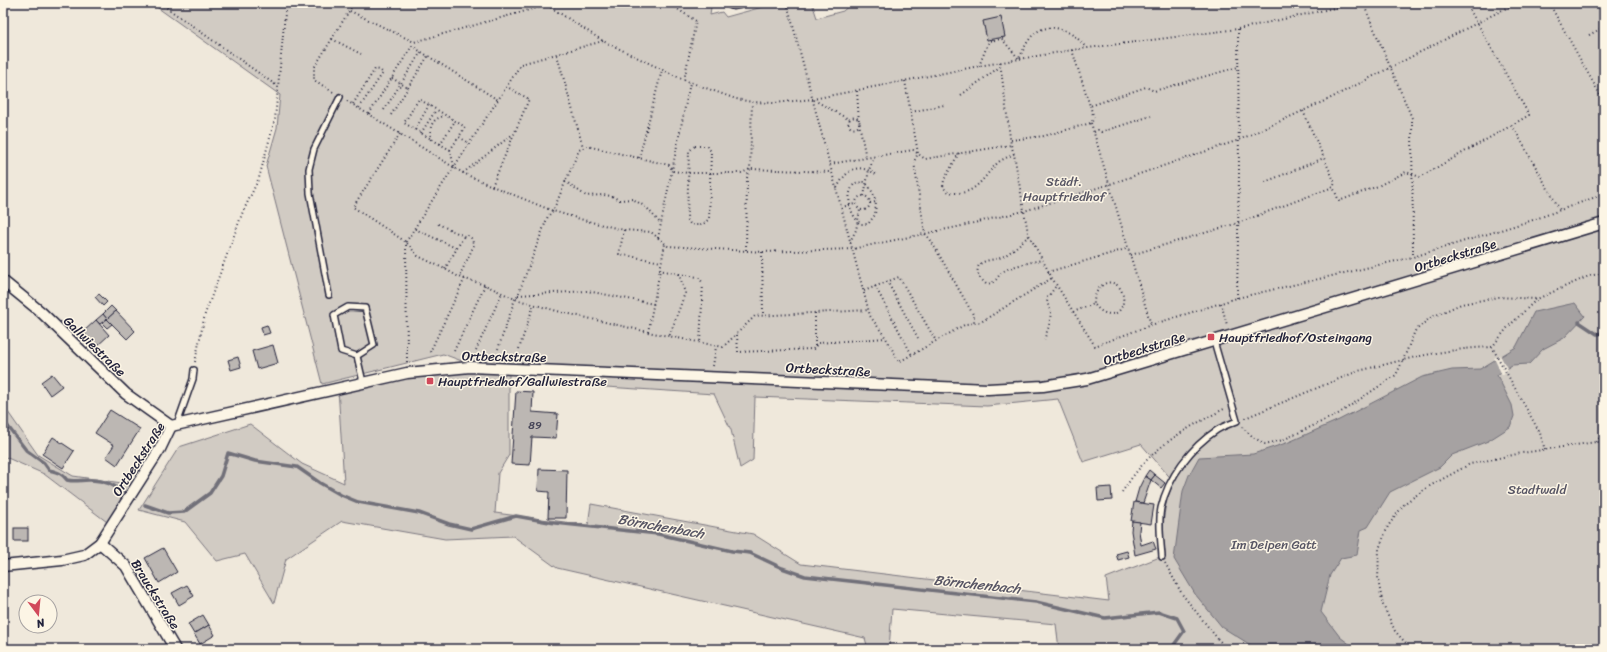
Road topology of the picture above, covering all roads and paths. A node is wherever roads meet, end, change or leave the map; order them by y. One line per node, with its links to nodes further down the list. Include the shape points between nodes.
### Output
1 (160, 3): 44 (path)
2 (286, 3): 44 (path)
3 (354, 3): 17 (path)
4 (544, 3): 15 (path)
5 (566, 3): 16 (path)
6 (668, 3): 40 (path, via 696,21)
7 (730, 3): 8 (street)
8 (739, 3)
9 (787, 3): 50 (path)
10 (1358, 3): 20 (path)
11 (1363, 3): 37 (path)
12 (1466, 3): 18 (path)
13 (1516, 3): 18 (path)
14 (1548, 3): 53 (path)
15 (547, 5): 16 (path); 24 (path)
16 (550, 7): 23 (path)
17 (350, 10): 22 (path); 24 (path)
18 (1478, 23): 37 (path); 71 (path, via 1529,115)
19 (1604, 27): 21 (path)
20 (1238, 29): 26 (path); 36 (path)
21 (1589, 36)
22 (332, 39): 29 (path); 49 (path, via 314,68 314,80)
23 (603, 41): 30 (path); 38 (path)
24 (414, 42): 25 (path)
25 (412, 46): 28 (path); 39 (path)
26 (1086, 48): 27 (path); 32 (path, via 1079,38 1068,32 1055,28 1045,29 1033,35)
27 (1072, 50): 32 (path); 57 (path)
28 (421, 52): 31 (path); 42 (path)
29 (361, 54)
30 (557, 55): 45 (path, via 521,64); 84 (path)
31 (428, 56): 46 (path); 51 (path)
32 (1019, 59): 33 (path); 34 (path, via 1002,39 989,41)
33 (1000, 62): 34 (path); 35 (path)
34 (979, 66): 41 (path)
35 (1001, 66): 48 (path); 79 (path)
36 (1238, 67): 57 (path, via 1154,91 1146,87); 80 (path)
37 (1391, 68): 61 (path); 102 (path, via 1412,118)
38 (662, 70): 40 (path); 90 (path)
39 (392, 78): 42 (path); 63 (path)
40 (684, 80): 43 (path)
41 (906, 81): 47 (path); 62 (path)
42 (401, 83): 46 (path); 59 (path)
43 (690, 83): 52 (path, via 736,100); 97 (path)
44 (277, 86): 196 (path, via 275,119 259,178 242,214 205,314)
45 (506, 87): 51 (path); 74 (path, via 529,99)
46 (408, 88): 64 (path)
47 (857, 91): 50 (path); 69 (path)
48 (961, 95)
49 (340, 97): 54 (path); 160 (lane, via 314,149 309,169 310,193)
50 (813, 99): 52 (path, via 775,103); 67 (path); 93 (path)
51 (498, 100): 81 (path)
52 (752, 102): 95 (path)
53 (1604, 102)
54 (352, 104): 58 (path); 58 (path, via 375,69 380,70 383,73)
55 (944, 105): 62 (path)
56 (429, 106): 60 (path); 72 (path); 72 (path, via 419,99 404,123)
57 (1090, 106): 70 (path, via 1094,118)
58 (359, 108): 63 (path)
59 (384, 110)
60 (436, 110): 65 (path); 76 (path)
61 (1303, 111): 80 (path); 92 (path)
62 (911, 112): 87 (path)
63 (369, 114): 75 (path)
64 (391, 114)
65 (445, 115): 68 (path); 78 (path, via 433,122 430,128)
66 (1151, 116): 73 (path)
67 (850, 120): 69 (path, via 856,118); 69 (path, via 848,123 852,128)
68 (455, 121): 77 (path, via 465,127); 82 (path)
69 (859, 123): 91 (path)
70 (1091, 123): 73 (path); 79 (path, via 1044,136)
71 (1512, 125): 102 (path, via 1420,177); 119 (path)
72 (415, 130): 76 (path)
73 (1094, 132): 107 (path)
74 (514, 133): 98 (path); 108 (path)
75 (400, 134): 94 (path); 133 (path, via 353,206)
76 (421, 134): 78 (path)
77 (459, 137): 81 (path); 85 (path)
78 (431, 140): 82 (path)
79 (1011, 140): 83 (path)
80 (1239, 140): 107 (path); 123 (path)
81 (469, 143): 94 (path)
82 (440, 144): 85 (path)
83 (1011, 145): 86 (path); 88 (path)
84 (584, 147): 90 (path); 104 (path, via 578,150)
85 (450, 150): 94 (path)
86 (959, 152): 87 (path, via 924,159); 88 (path, via 944,180 943,187 950,192 964,192 976,188 1001,160)
87 (918, 153): 89 (path, via 913,150); 129 (path, via 914,162)
88 (1014, 154): 121 (path)
89 (874, 157): 91 (path); 96 (path)
90 (639, 158): 97 (path, via 669,165)
91 (866, 158): 93 (path)
92 (1324, 158): 105 (path); 109 (path, via 1335,183)
93 (830, 164): 99 (path)
94 (454, 166): 98 (path); 127 (path)
95 (750, 169): 99 (path); 101 (path, via 742,172); 139 (path, via 747,178)
96 (870, 170): 103 (path); 106 (path); 110 (path, via 860,168 850,171)
97 (673, 171): 100 (path); 126 (path)
98 (463, 172): 108 (path)
99 (831, 172): 110 (path)
100 (688, 173): 101 (path); 101 (path, via 689,151 696,146 706,146 711,151); 101 (path, via 687,220 691,225 702,225 710,219)
101 (711, 173)
102 (1412, 174): 109 (path, via 1406,172 1340,200); 142 (path)
103 (877, 175)
104 (565, 181): 120 (path); 126 (path, via 586,196 603,195 619,200 633,199 647,208)
105 (1265, 182)
106 (867, 184): 112 (path); 113 (path, via 873,191); 116 (path, via 859,181 852,186 849,193)
107 (1110, 184): 121 (path); 137 (path)
108 (492, 186): 120 (path)
109 (1333, 186): 123 (path)
110 (836, 189): 117 (path)
111 (1604, 194): 119 (path)
112 (864, 196): 114 (path); 115 (path, via 858,197)
113 (876, 202): 114 (path); 122 (path, via 876,212 871,222 864,225)
114 (870, 203): 118 (path, via 866,210)
115 (855, 204): 116 (path); 118 (path)
116 (850, 205): 117 (path); 122 (path)
117 (841, 207): 134 (path)
118 (860, 210): 122 (path)
119 (1560, 210): 142 (path)
120 (553, 211): 128 (path); 161 (path, via 548,216)
121 (1024, 211): 129 (path); 131 (path)
122 (858, 222): 134 (path, via 854,238)
123 (1238, 223): 141 (path); 162 (path)
124 (1604, 223): 177 (street, Ortbeckstraße)
125 (438, 224): 130 (path)
126 (661, 224): 132 (path)
127 (414, 229): 133 (path); 136 (path)
128 (624, 230): 132 (path, via 651,232); 144 (path, via 619,254)
129 (925, 234): 138 (path); 173 (path, via 974,316)
130 (464, 236): 136 (path); 150 (path, via 471,238 474,245)
131 (1029, 236): 143 (path); 143 (path, via 1005,256 983,261 978,268 979,277 986,284 990,283 1004,271)
132 (658, 238): 135 (path)
133 (406, 242): 145 (path, via 418,256); 197 (path)
134 (850, 242): 138 (path)
135 (665, 244): 139 (path); 144 (path)
136 (456, 248): 145 (path)
137 (1129, 248): 141 (path); 147 (path)
138 (852, 250): 140 (path); 158 (path)
139 (746, 251): 140 (path)
140 (762, 252): 172 (path)
141 (1131, 256): 174 (path)
142 (1413, 257): 162 (path)
143 (1042, 260): 147 (path)
144 (661, 262): 146 (path)
145 (445, 269): 150 (path)
146 (659, 270): 149 (path); 167 (path)
147 (1048, 272): 152 (path)
148 (1604, 273): 164 (path, via 1589,276)
149 (679, 274): 178 (path, via 685,292); 184 (path, via 698,277 703,283)
150 (459, 277): 151 (path)
151 (465, 278): 155 (path); 192 (path)
152 (1052, 278): 157 (path); 173 (path, via 981,322)
153 (3, 281): 202 (street, Gallwiestraße, via 41,312 126,394)
154 (887, 281): 156 (path); 180 (path); 182 (path, via 899,277)
155 (485, 285): 159 (path); 191 (path)
156 (874, 286): 158 (path); 193 (path)
157 (1056, 286): 170 (path); 181 (path, via 1048,297 1051,313)
158 (864, 290): 169 (path)
159 (502, 293): 163 (path); 190 (path)
160 (329, 295)
161 (518, 296): 163 (path); 167 (path, via 587,291)
162 (1237, 298): 165 (path)
163 (515, 299): 166 (path); 188 (path)
164 (1538, 299): 187 (path, via 1508,327); 195 (path, via 1499,297 1461,304 1430,318 1415,331)
165 (1221, 303): 174 (path); 177 (path)
166 (534, 304): 175 (path); 189 (path)
167 (654, 304): 175 (path)
168 (1094, 304): 168 (path, via 1106,314 1117,313 1123,305 1120,289 1117,285 1109,283 1101,286 1096,291); 170 (path)
169 (869, 310): 171 (path); 179 (path, via 870,316)
170 (1073, 312): 174 (path, via 1095,346)
171 (814, 314): 172 (path); 186 (path)
172 (763, 315): 176 (path, via 755,316)
173 (974, 323): 182 (path, via 966,324)
174 (1151, 325)
175 (648, 332): 178 (path)
176 (737, 335): 185 (path, via 723,347); 186 (path, via 738,352 813,349)
177 (1230, 336): 183 (street, Ortbeckstraße)
178 (669, 337): 184 (path)
179 (886, 338): 186 (path, via 818,343); 193 (path, via 899,362)
180 (918, 338)
181 (1044, 340)
182 (936, 341): 193 (path)
183 (1214, 341): 198 (street, Ortbeckstraße, via 1087,379 1043,386 988,389); 200 (lane)
184 (700, 343): 185 (path)
185 (716, 346): 198 (path)
186 (815, 346)
187 (1492, 347): 195 (path, via 1423,355); 206 (path, via 1540,433)
188 (498, 349)
189 (519, 349)
190 (476, 350)
191 (454, 351)
192 (430, 352)
193 (912, 355)
194 (357, 356): 194 (lane, via 374,345 365,308 348,307 334,315 341,351); 199 (lane)
195 (1403, 360): 201 (path, via 1358,371); 201 (path, via 1396,375 1367,395 1338,414 1283,440 1265,444 1252,437)
196 (194, 370): 202 (lane)
197 (407, 373): 198 (street, Ortbeckstraße, via 470,367); 199 (street, Ortbeckstraße)
198 (712, 377)
199 (363, 382): 202 (street, Ortbeckstraße)
200 (1232, 405): 201 (lane); 207 (path, via 1201,421 1150,456)
201 (1237, 421): 209 (lane, via 1218,430 1197,447 1180,467 1167,489 1161,509)
202 (174, 426): 208 (street, Ortbeckstraße)
203 (1604, 433): 204 (path)
204 (1596, 442): 205 (path); 206 (path)
205 (1604, 442)
206 (1545, 450): 213 (path, via 1470,464 1428,486 1405,502 1388,526 1379,549 1379,586 1383,605 1395,631)
207 (1122, 492)
208 (100, 543): 210 (street, via 84,555); 211 (street, Brauckstraße, via 126,566)
209 (1162, 557): 212 (path, via 1182,594)
210 (3, 566)
211 (175, 649)
212 (1227, 649)
213 (1411, 649)

